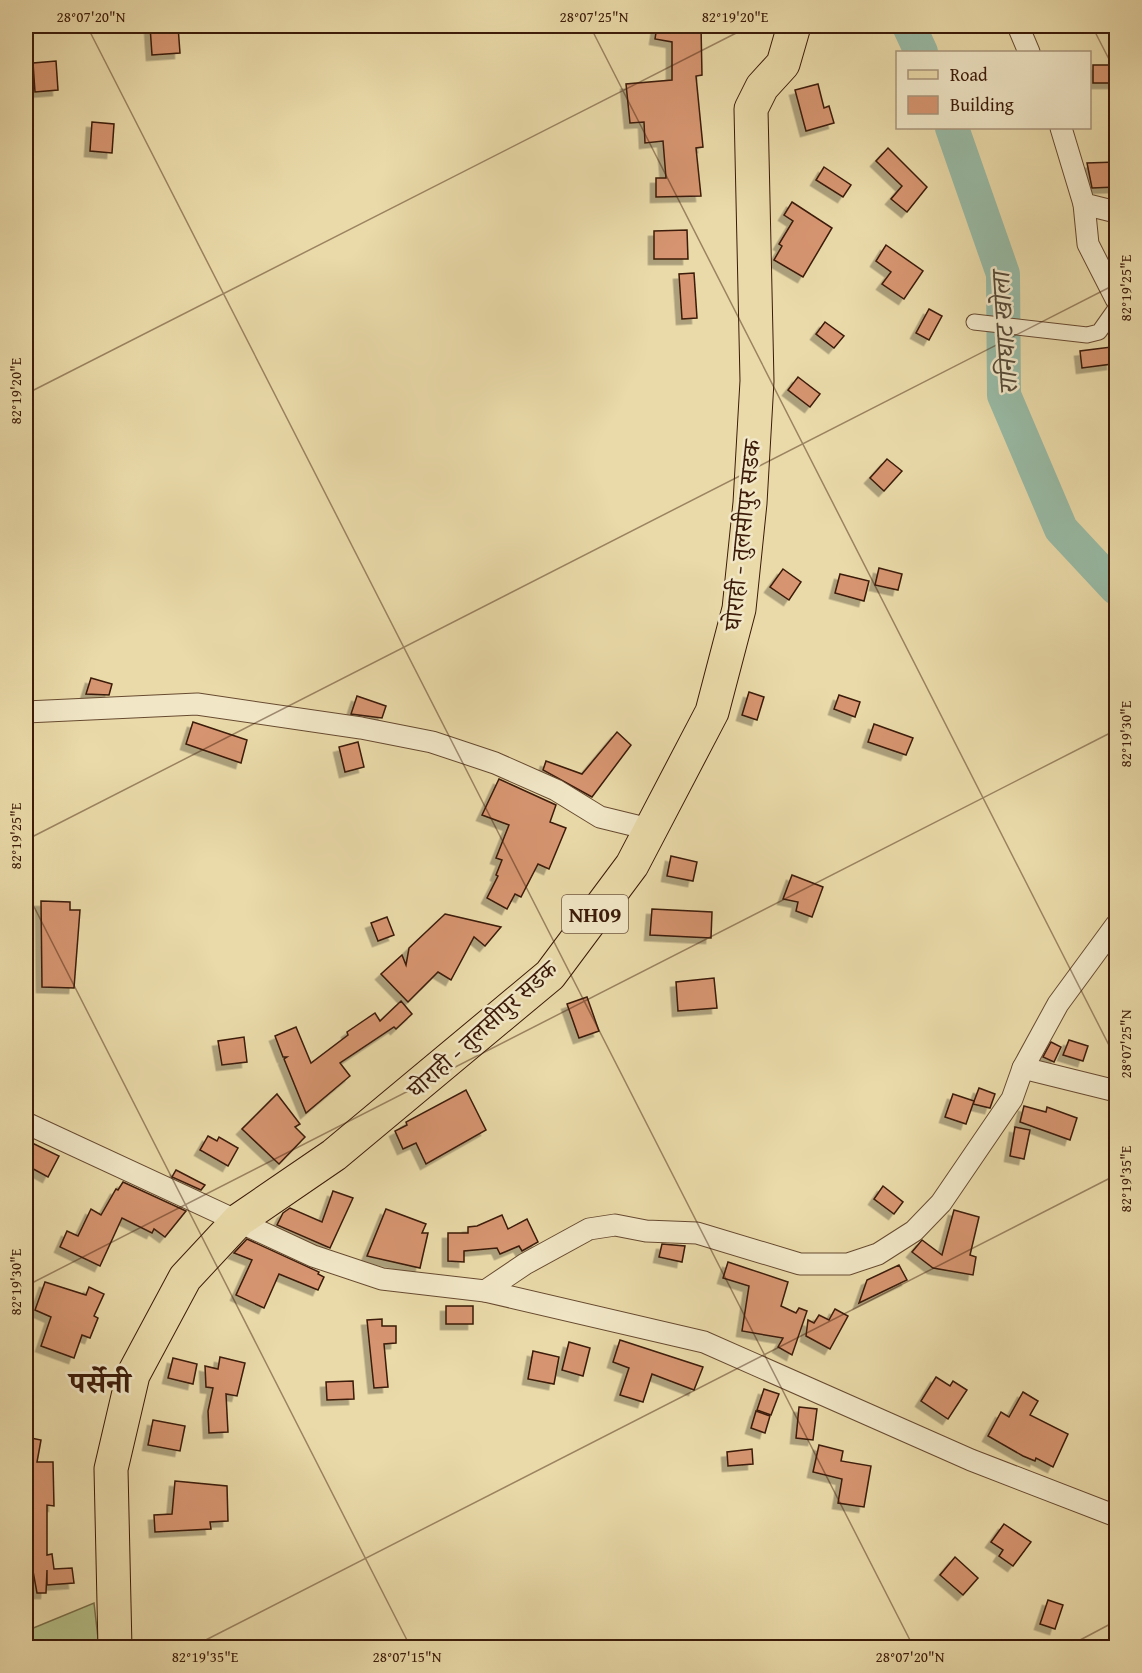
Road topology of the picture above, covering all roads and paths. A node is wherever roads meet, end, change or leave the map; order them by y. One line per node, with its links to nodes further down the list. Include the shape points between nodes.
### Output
1 (794, 26): 11 (main road, घोराही - तुलसीपुर सडक / NH09, via 783,64 762,87 751,109 757,381 739,609 712,712)
2 (1018, 26): 3 (street)
3 (1029, 51)
4 (1061, 129): 5 (street)
5 (1084, 204): 6 (street); 7 (street, via 1088,244)
6 (1116, 212)
7 (1116, 299)
8 (1116, 308): 9 (street, via 1099,332 1087,335)
9 (974, 322)
10 (26, 712): 11 (street, via 197,704 432,741 556,790 600,817)
11 (649, 829): 16 (main road, घोराही - तुलसीपुर सडक / NH09, via 632,865 550,975 334,1155)
12 (1116, 925): 13 (street, via 1058,1004)
13 (1023, 1068): 14 (street); 17 (street, via 1012,1099 940,1203 914,1231 878,1254 848,1264 800,1264 697,1233 615,1225 590,1229 525,1264)
14 (1116, 1091)
15 (26, 1123): 16 (street)
16 (238, 1221): 17 (street, via 313,1256 382,1279); 19 (main road, घोराही - तुलसीपुर सडक / NH09, via 185,1278 133,1375 111,1469)
17 (486, 1291): 18 (street, via 704,1342 971,1460)
18 (1116, 1516)
19 (115, 1647)

